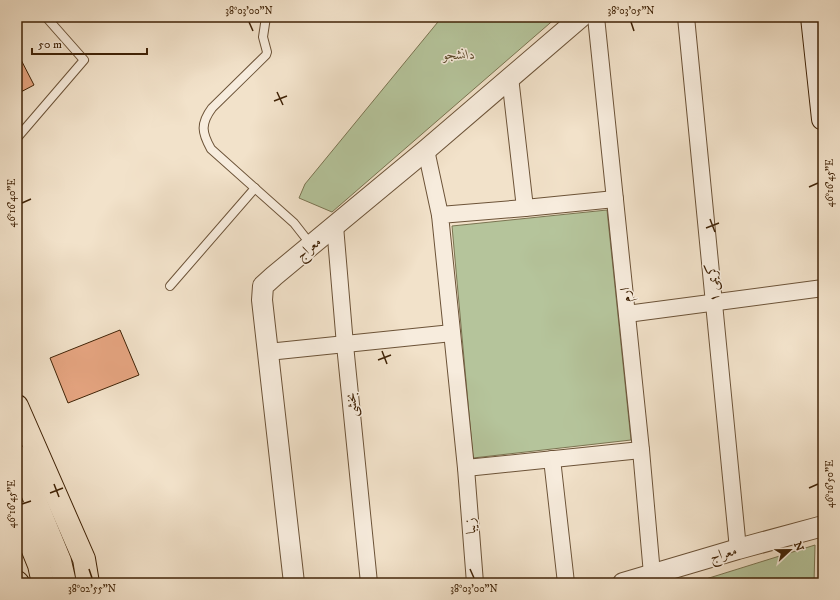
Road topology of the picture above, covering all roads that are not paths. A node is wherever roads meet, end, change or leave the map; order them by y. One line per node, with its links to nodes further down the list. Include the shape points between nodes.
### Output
1 (46, 17): 9 (lane, via 84,60)
2 (266, 17): 11 (lane, via 263,37 266,55 212,108 207,115 204,129 204,136 211,149)
3 (581, 17): 7 (street, معراج)
4 (596, 17): 12 (street, ارم)
5 (686, 17): 19 (street, کریمی ۱)
6 (812, 17): 8 (main road)
7 (510, 77): 10 (street, معراج); 13 (street)
8 (823, 119)
9 (17, 138)
10 (426, 150): 14 (street, زیبا); 15 (street, معراج)
11 (255, 188): 16 (lane, via 294,223); 17 (lane)
12 (615, 199): 13 (street); 20 (street, ارم)
13 (525, 208): 14 (street)
14 (440, 215): 21 (street, زیبا)
15 (335, 226): 16 (street, معراج); 22 (street, بخشی)
16 (312, 246): 23 (street, معراج, via 263,286 262,300)
17 (170, 286)
18 (823, 288): 19 (street)
19 (714, 302): 20 (street); 31 (street, کریمی ۱)
20 (626, 314): 25 (street, ارم)
21 (452, 333): 22 (street); 28 (street, زیبا)
22 (345, 345): 23 (street); 37 (street, بخشی)
23 (268, 352): 36 (street, معراج)
24 (17, 406): 35 (main road, via 84,558)
25 (641, 450): 27 (street); 32 (street, ارم)
26 (17, 456): 34 (main road, via 60,561)
27 (552, 459): 28 (street); 39 (street)
28 (466, 468): 38 (street, زیبا)
29 (17, 512): 33 (main road, via 39,565)
30 (823, 526): 31 (street, معراج)
31 (738, 549): 32 (street, معراج)
32 (652, 574): 40 (street, معراج)
33 (43, 583)
34 (65, 583)
35 (88, 583)
36 (294, 583)
37 (369, 583)
38 (475, 583)
39 (566, 583)
40 (623, 583)

